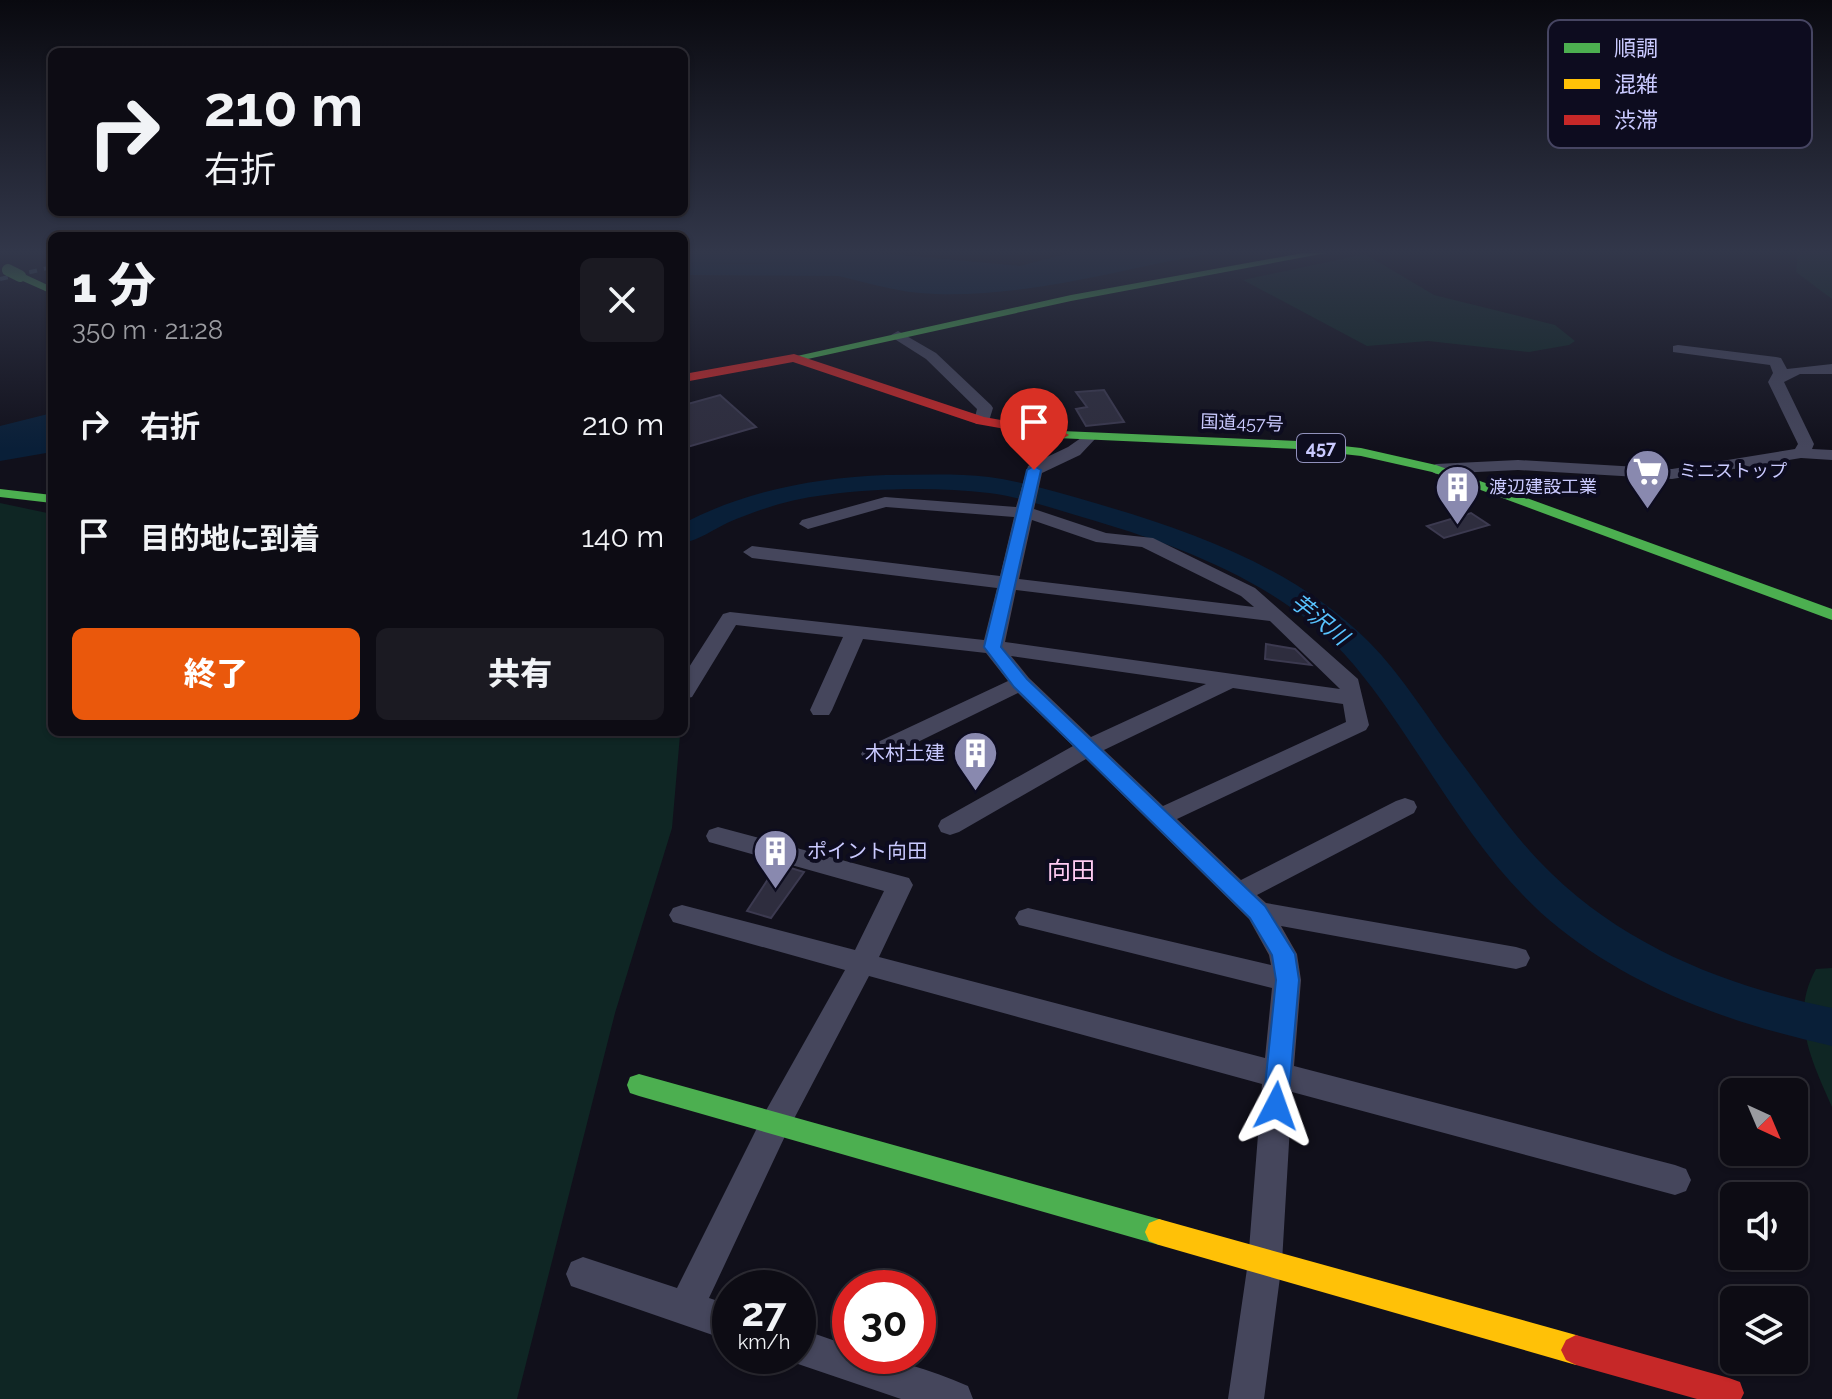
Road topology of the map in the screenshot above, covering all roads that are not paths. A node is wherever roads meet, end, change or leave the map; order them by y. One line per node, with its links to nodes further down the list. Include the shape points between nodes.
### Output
1 (978, 318): 2 (main road)
2 (898, 335): 4 (main road); 8 (street, via 931,356 985,408)
3 (1678, 349): 6 (street, via 1776,361)
4 (794, 358): 7 (main road, 国道457号 / 457); 8 (main road, 国道457号 / 457)
5 (1832, 369): 6 (street)
6 (1781, 374): 10 (street, via 1776,382 1806,444)
7 (688, 377)
8 (982, 421): 9 (main road, 国道457号 / 457)
9 (1088, 438): 12 (main road, 国道457号 / 457, via 1298,445); 15 (street, via 1074,451 1034,470)
10 (1801, 453): 11 (street); 12 (street, via 1672,474 1518,465)
11 (1832, 455)
12 (1436, 469): 19 (main road, 国道457号 / 457)
13 (0, 493): 14 (main road)
14 (48, 499)
15 (1025, 511): 16 (street, via 885,502); 18 (street); 20 (street, via 1103,538 1146,542 1248,592)
16 (808, 524)
17 (752, 552): 18 (street)
18 (1010, 585): 20 (street); 22 (street)
19 (1832, 615)
20 (1276, 616): 26 (street, via 1350,684)
21 (856, 631): 22 (street); 25 (street, via 730,618); 27 (street)
22 (993, 647): 23 (street); 24 (street)
23 (1231, 681): 26 (street); 28 (street)
24 (1021, 683): 28 (street); 29 (street)
25 (688, 686)
26 (1353, 698): 31 (street, via 1358,725)
27 (821, 710)
28 (1088, 748): 31 (street); 32 (street)
29 (873, 754)
30 (1405, 807): 34 (street)
31 (1158, 818): 34 (street)
32 (950, 826)
33 (718, 836): 38 (street, via 900,885)
34 (1249, 902): 37 (street); 39 (street, via 1283,954)
35 (682, 915): 38 (street)
36 (1028, 918): 39 (street)
37 (1516, 958)
38 (863, 962): 40 (street); 42 (street)
39 (1287, 980): 40 (street)
40 (1278, 1075): 43 (street); 44 (street)
41 (639, 1085): 42 (main road)
42 (775, 1124): 44 (main road); 46 (street)
43 (1675, 1180)
44 (1265, 1262): 49 (main road); 51 (street)
45 (583, 1274): 46 (street)
46 (686, 1308): 47 (street)
47 (712, 1317)
48 (816, 1352): 50 (street)
49 (1729, 1393)
50 (955, 1399)
51 (1246, 1399)

